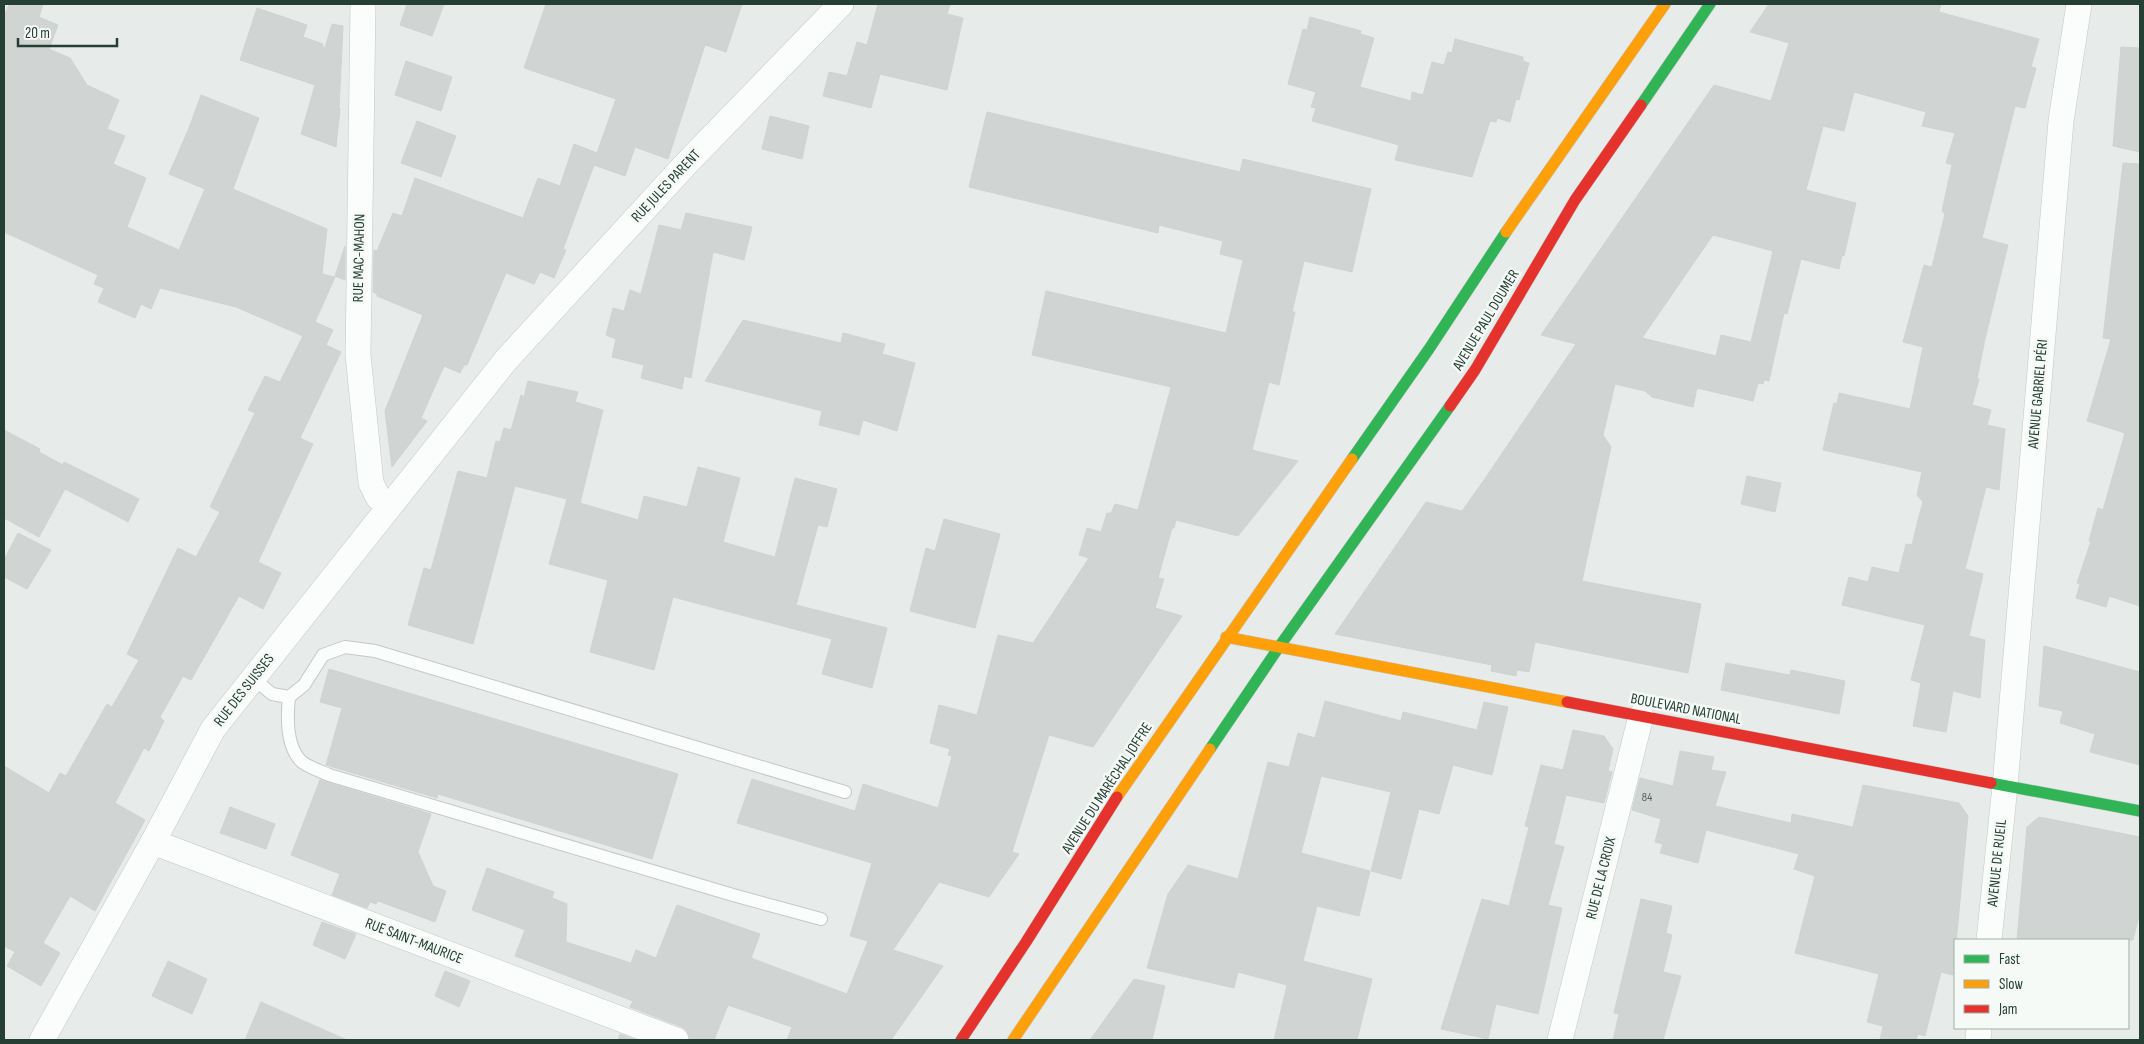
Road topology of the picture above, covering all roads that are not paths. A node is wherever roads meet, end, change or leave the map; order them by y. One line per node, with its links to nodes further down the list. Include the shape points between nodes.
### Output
1 (363, 4): 7 (street, RUE MAC-MAHON, via 358,354 371,483 378,497)
2 (841, 4): 6 (street, RUE JULES PARENT, via 685,165)
3 (1666, 4): 8 (main road, AVENUE PAUL DOUMER, via 1486,262 1429,350)
4 (1710, 4): 10 (main road, AVENUE PAUL DOUMER, via 1575,200 1475,370)
5 (2079, 4): 14 (street, AVENUE GABRIEL PÉRI, via 2061,121)
6 (496, 372): 7 (street, RUE DES SUISSES)
7 (388, 506): 11 (street, RUE DES SUISSES)
8 (1283, 555): 9 (main road, AVENUE DU MARÉCHAL JOFFRE)
9 (1226, 637): 10 (main road, BOULEVARD NATIONAL); 22 (main road, AVENUE DU MARÉCHAL JOFFRE, via 1109,808)
10 (1279, 647): 13 (main road, BOULEVARD NATIONAL); 23 (main road)
11 (253, 678): 12 (lane, via 272,694); 17 (street, RUE DES SUISSES, via 214,729)
12 (289, 697): 15 (lane, via 304,685 323,655 345,647 375,651); 18 (lane, via 290,742 301,761 329,776)
13 (1641, 716): 14 (main road, BOULEVARD NATIONAL); 24 (street, RUE DE LA CROIX)
14 (2005, 786): 16 (main road, BOULEVARD NATIONAL); 19 (street, AVENUE DE RUEIL)
15 (845, 792)
16 (2140, 811)
17 (153, 842): 20 (street, RUE DES SUISSES); 21 (street, RUE SAINT-MAURICE)
18 (821, 919)
19 (1988, 939)
20 (42, 1040)
21 (676, 1040)
22 (961, 1040)
23 (1013, 1040)
24 (1560, 1040)

